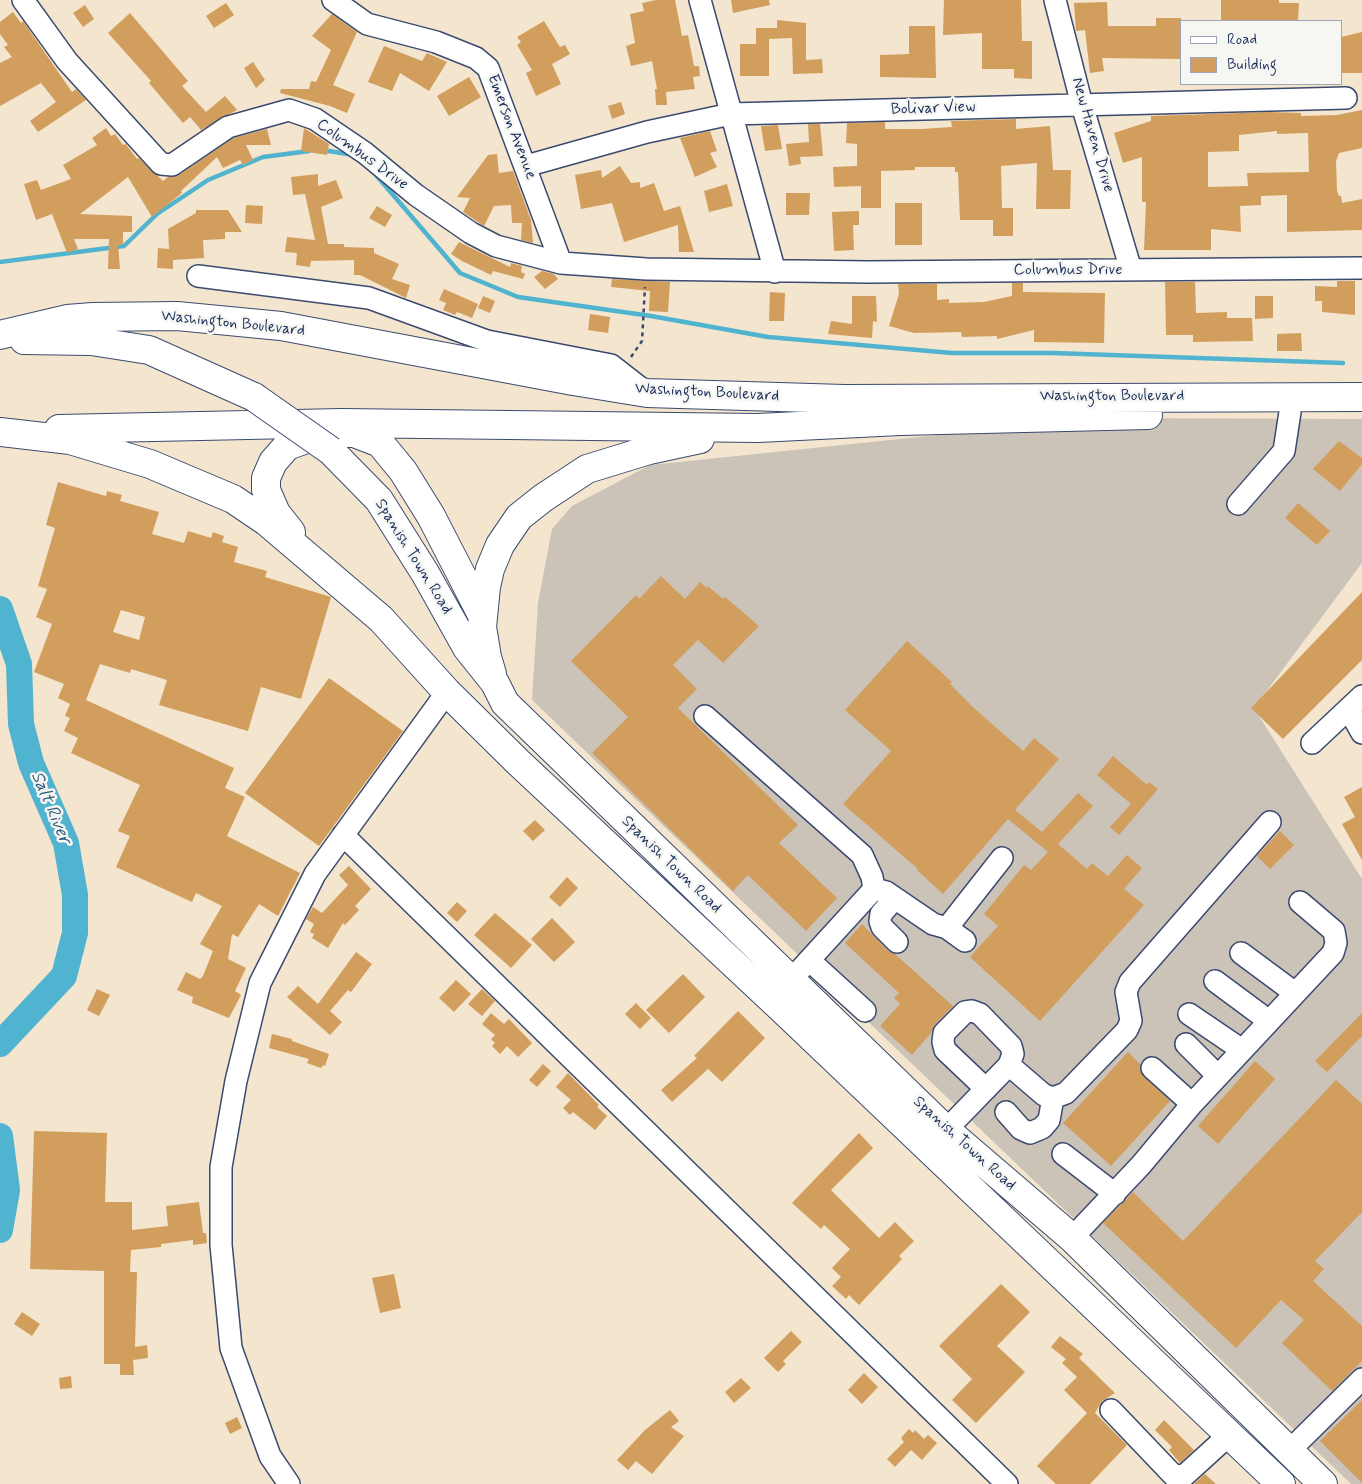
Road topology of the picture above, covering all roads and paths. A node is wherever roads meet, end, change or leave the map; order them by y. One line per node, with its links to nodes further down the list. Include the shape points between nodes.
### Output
1 (23, 0): 9 (street, Columbus Drive, via 67,61 161,164 172,166 228,127 288,110 315,119 330,129 471,234 496,246)
2 (333, 0): 8 (street, Emerson Avenue, via 367,24 436,42 476,58 488,68)
3 (700, 0): 7 (street)
4 (1055, 0): 6 (street, New Haven Drive)
5 (1346, 98): 6 (street, Bolivar View)
6 (1082, 105): 7 (street, Bolivar View); 12 (street, New Haven Drive)
7 (732, 114): 8 (street, Bolivar View, via 647,132); 13 (street)
8 (526, 166): 9 (street, Emerson Avenue)
9 (562, 263): 11 (street, Columbus Drive)
10 (1362, 268): 12 (street, Columbus Drive)
11 (646, 270): 13 (street, Columbus Drive); 17 (path, via 642,340)
12 (1131, 270): 13 (street, Columbus Drive)
13 (775, 272)
14 (198, 276): 17 (street, via 369,298 487,341 611,365)
15 (0, 335): 18 (highway, Washington Boulevard, via 67,319 177,316 281,326)
16 (0, 343): 27 (highway, Spanish Town Road, bridge, via 91,340 149,350 254,397 331,451 379,500 467,648)
17 (621, 371): 18 (street)
18 (647, 393): 19 (highway, Washington Boulevard, via 844,399)
19 (1362, 397)
20 (1290, 412): 21 (highway, Washington Boulevard); 22 (highway, Washington Boulevard, via 900,421); 24 (street, via 1284,451)
21 (1362, 413)
22 (758, 428): 23 (highway, Washington Boulevard, via 342,423); 26 (highway, via 649,450 596,466 543,498 519,517 500,545 486,587)
23 (0, 431): 25 (highway, Spanish Town Road, via 70,440 150,464 233,499 268,522)
24 (1238, 504)
25 (323, 569): 26 (highway, via 276,513 266,490 266,478 273,462 287,446 322,433 354,433 380,443 403,471 431,516); 28 (highway, Spanish Town Road, via 381,619)
26 (483, 617): 27 (highway, via 487,657)
27 (495, 683): 46 (highway, Spanish Town Road, via 506,703)
28 (448, 692): 34 (street); 46 (highway, Spanish Town Road, via 518,762)
29 (1355, 703): 31 (street); 32 (street)
30 (704, 716): 36 (street, via 862,855)
31 (1362, 733)
32 (1312, 743)
33 (1270, 822): 56 (street, via 1130,982 1126,992 1131,1021 1127,1030 1066,1093)
34 (343, 835): 70 (street, via 315,874 260,983 236,1082 221,1167 221,1245 230,1348 270,1456); 71 (street)
35 (1002, 858): 39 (street)
36 (874, 889): 37 (street); 43 (street)
37 (895, 898): 39 (street, via 933,924); 41 (street, via 881,914 880,921)
38 (1300, 902): 45 (street, via 1334,931 1336,943 1333,953)
39 (947, 928): 40 (street)
40 (965, 941)
41 (896, 942)
42 (1241, 953): 45 (street)
43 (809, 960): 46 (street); 47 (street)
44 (1216, 982): 49 (street)
45 (1295, 993): 49 (street)
46 (791, 994): 59 (highway, Spanish Town Road); 63 (highway, Spanish Town Road)
47 (865, 1011)
48 (1189, 1014): 51 (street)
49 (1269, 1020): 51 (street)
50 (1186, 1044): 54 (street)
51 (1242, 1050): 54 (street)
52 (1009, 1065): 55 (street); 55 (street, via 1013,1054 1011,1046 980,1014 965,1012 944,1033 942,1042 945,1050); 56 (street, via 1044,1095)
53 (1152, 1068): 57 (street)
54 (1218, 1076): 57 (street)
55 (986, 1089): 59 (street)
56 (1053, 1098): 58 (street, via 1049,1120 1042,1128 1030,1133 1021,1129)
57 (1192, 1104): 61 (street)
58 (1006, 1112)
59 (946, 1130): 62 (highway, Spanish Town Road)
60 (1063, 1154): 61 (street)
61 (1115, 1194): 62 (street)
62 (1072, 1238): 63 (highway); 67 (highway, Spanish Town Road)
63 (1046, 1262): 66 (highway, Spanish Town Road)
64 (1362, 1379): 67 (street)
65 (1111, 1410): 68 (street)
66 (1229, 1435): 68 (street, via 1185,1476); 69 (highway, Spanish Town Road)
67 (1289, 1451): 72 (highway, Spanish Town Road)
68 (1172, 1480)
69 (1270, 1480)
70 (289, 1484)
71 (1007, 1484)
72 (1323, 1484)

